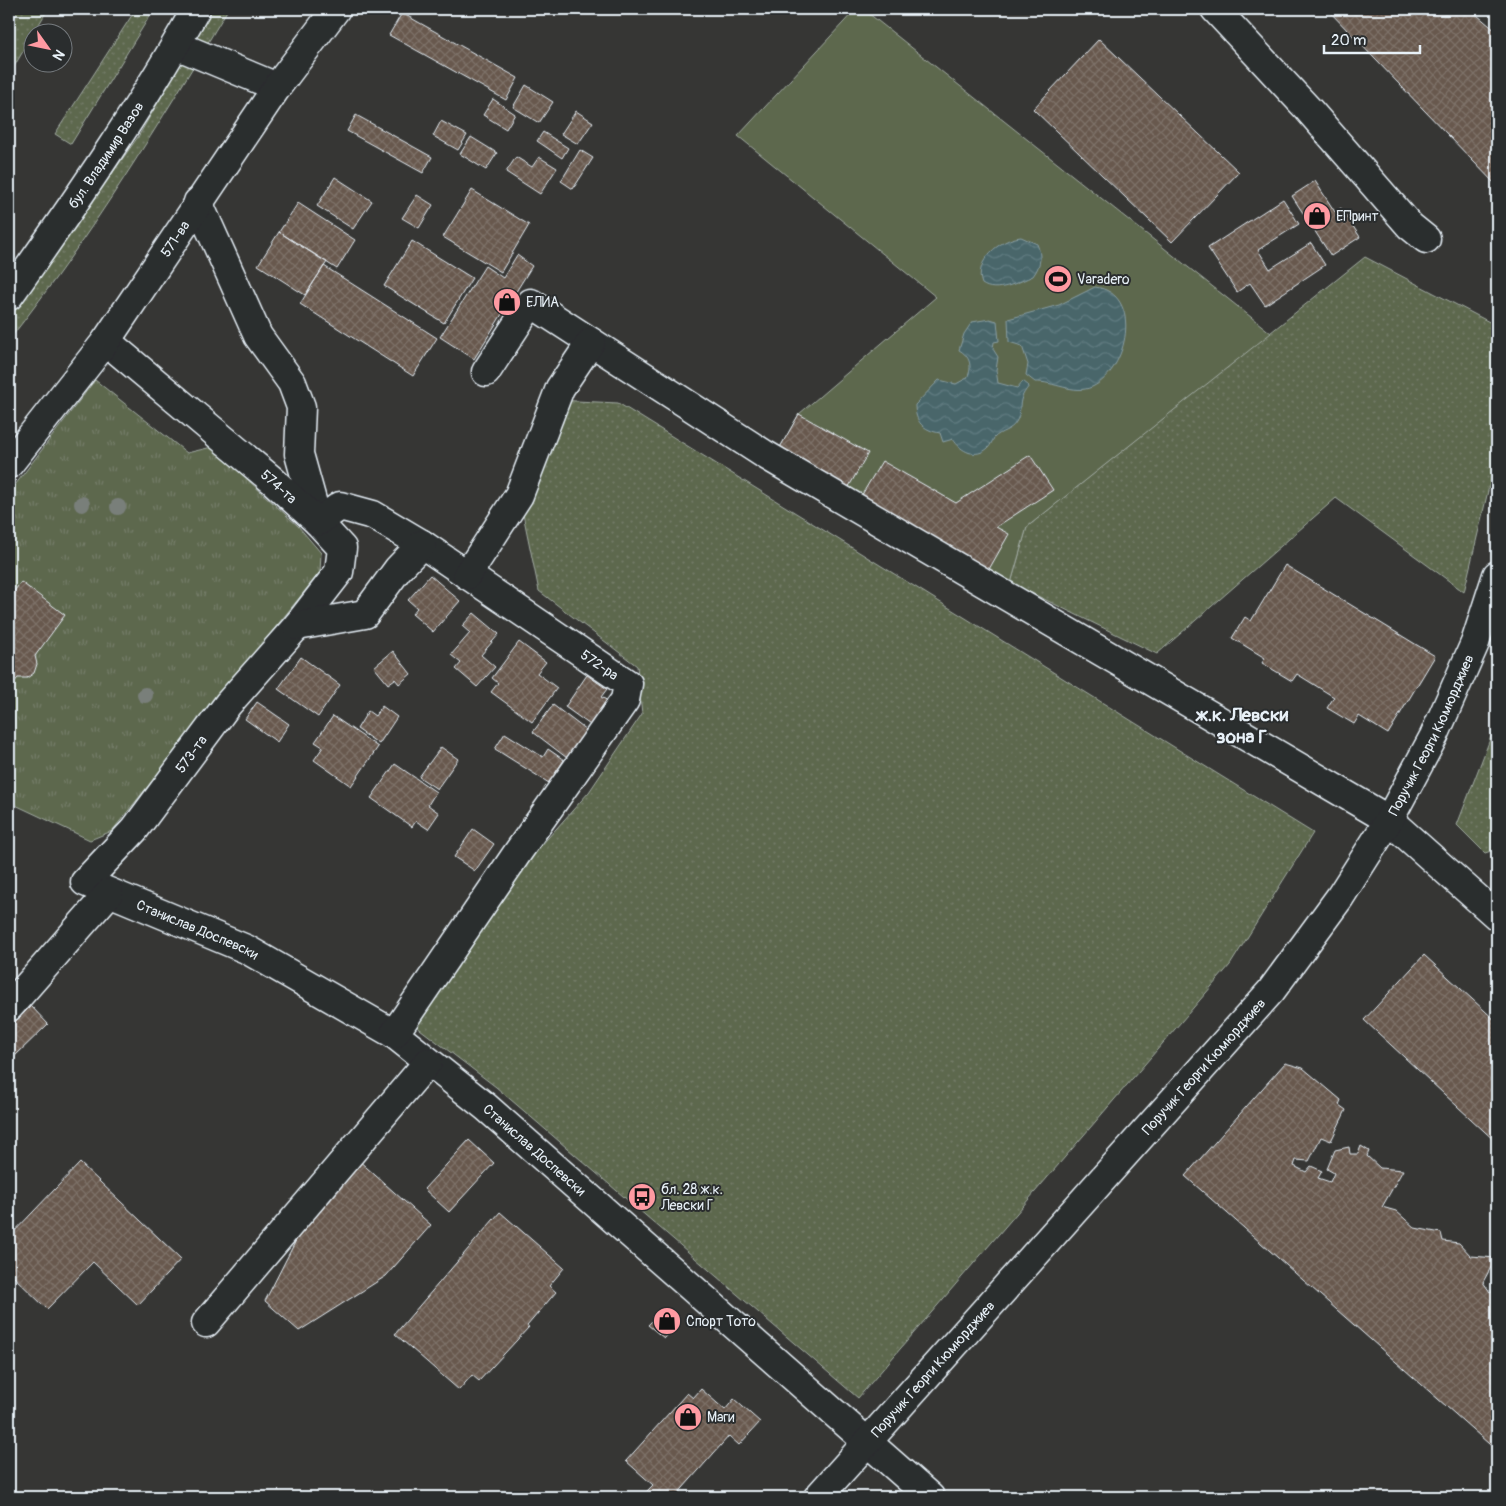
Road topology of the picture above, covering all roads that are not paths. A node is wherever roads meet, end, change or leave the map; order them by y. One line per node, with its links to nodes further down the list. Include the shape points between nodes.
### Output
1 (196, 9): 4 (street, бул. Владимир Вазов)
2 (336, 9): 5 (street, 571-ва)
3 (1215, 9): 7 (street, via 1410,226)
4 (176, 45): 5 (street); 8 (street, бул. Владимир Вазов, via 96,174)
5 (277, 87): 6 (street, 571-ва)
6 (198, 202): 9 (street, 571-ва); 13 (street, via 258,336 292,383 301,407 299,454)
7 (1426, 239)
8 (9, 296)
9 (106, 342): 12 (street, 571-ва); 13 (street, 574-та)
10 (591, 342): 11 (street, via 531,302); 15 (street, via 560,388 519,495); 18 (street, via 764,454)
11 (486, 372)
12 (9, 464)
13 (318, 522): 14 (street, via 340,506 373,516); 17 (street, 573-та, via 342,548 339,572)
14 (422, 544): 15 (street); 17 (street, via 398,569 365,614)
15 (467, 575): 22 (street, 572-ра, via 628,684 628,691 625,700)
16 (1497, 575): 18 (street, Поручик Георги Кюмюрджиев, via 1475,643 1434,736)
17 (297, 626): 19 (street, 573-та, via 228,704 135,829)
18 (1389, 820): 20 (street); 25 (street, Поручик Георги Кюмюрджиев, via 1340,897 1271,991)
19 (97, 888): 21 (street, 573-та); 22 (street, Станислав Доспевски, via 246,950)
20 (1497, 916)
21 (9, 1007)
22 (394, 1034): 23 (street, Станислав Доспевски)
23 (428, 1062): 24 (street); 25 (street, Станислав Доспевски, via 486,1107)
24 (206, 1323)
25 (868, 1442): 26 (street, Поручик Георги Кюмюрджиев); 27 (street, Станислав Доспевски)
26 (818, 1497)
27 (930, 1497)

